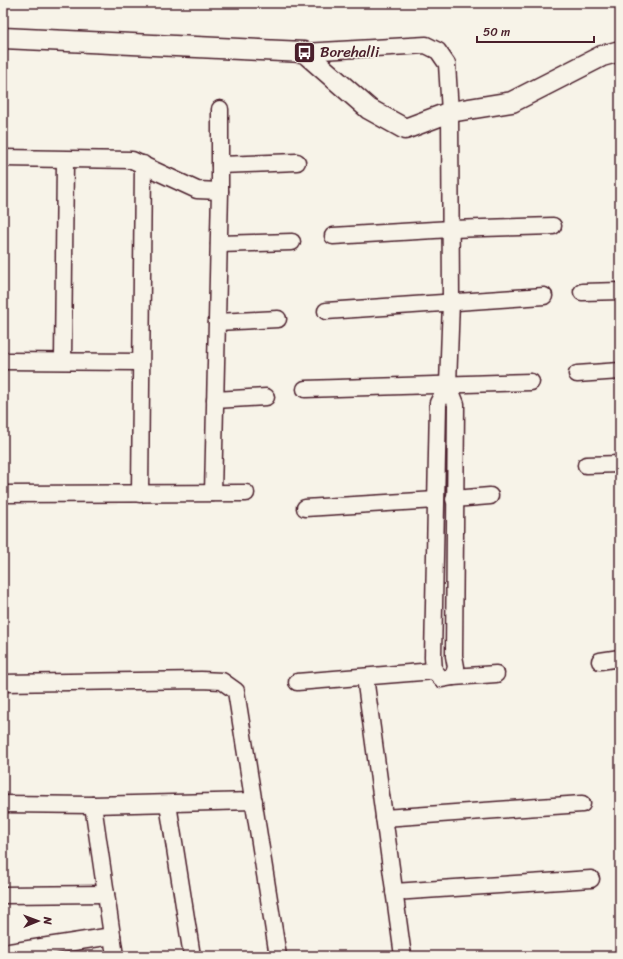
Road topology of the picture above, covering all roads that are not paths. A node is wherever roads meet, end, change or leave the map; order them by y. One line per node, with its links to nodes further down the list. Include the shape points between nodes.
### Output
1 (3, 38): 3 (main road)
2 (620, 51): 5 (main road, via 602,56 512,102)
3 (304, 52): 5 (main road, via 370,109 405,129); 5 (street, via 426,45 433,47 447,64)
4 (220, 109): 10 (street)
5 (450, 112): 13 (street)
6 (3, 158): 7 (street)
7 (65, 160): 9 (street, via 132,160); 25 (street)
8 (297, 162): 10 (street)
9 (143, 164): 11 (street, via 197,190); 26 (street)
10 (220, 165): 11 (street)
11 (220, 191): 16 (street)
12 (553, 226): 13 (street)
13 (451, 229): 14 (street); 20 (street)
14 (333, 236)
15 (292, 242): 16 (street)
16 (219, 244): 23 (street)
17 (620, 291): 18 (street)
18 (582, 292)
19 (544, 296): 20 (street)
20 (451, 302): 21 (street); 30 (street)
21 (326, 311)
22 (278, 319): 23 (street)
23 (217, 322): 33 (street)
24 (3, 361): 25 (street)
25 (63, 361): 26 (street)
26 (141, 362): 39 (street)
27 (620, 371): 28 (street)
28 (577, 374)
29 (531, 382): 30 (street)
30 (448, 384): 31 (street); 41 (street, via 456,404); 42 (street, via 438,403)
31 (305, 390)
32 (266, 397): 33 (street)
33 (215, 400): 36 (street)
34 (620, 464): 35 (street)
35 (586, 465)
36 (213, 493): 37 (street); 39 (street)
37 (246, 493)
38 (3, 494): 39 (street)
39 (140, 494)
40 (490, 496): 41 (street)
41 (454, 499): 49 (street, via 456,667)
42 (436, 500): 43 (street); 46 (street)
43 (306, 508)
44 (620, 658): 45 (street)
45 (600, 661)
46 (434, 671): 48 (street); 49 (street, via 442,679)
47 (496, 674): 49 (street)
48 (365, 677): 50 (street); 57 (street)
49 (453, 677)
50 (297, 682)
51 (3, 683): 52 (street, via 222,681 236,691)
52 (254, 801): 54 (street); 66 (street)
53 (3, 804): 56 (street)
54 (168, 804): 56 (street); 65 (street)
55 (582, 804): 57 (street)
56 (93, 805): 60 (street)
57 (384, 818): 59 (street)
58 (591, 879): 59 (street)
59 (394, 892): 67 (street)
60 (106, 894): 61 (street); 62 (street)
61 (3, 895)
62 (112, 936): 63 (street); 64 (street)
63 (3, 953)
64 (115, 956)
65 (192, 956)
66 (278, 956)
67 (403, 956)

